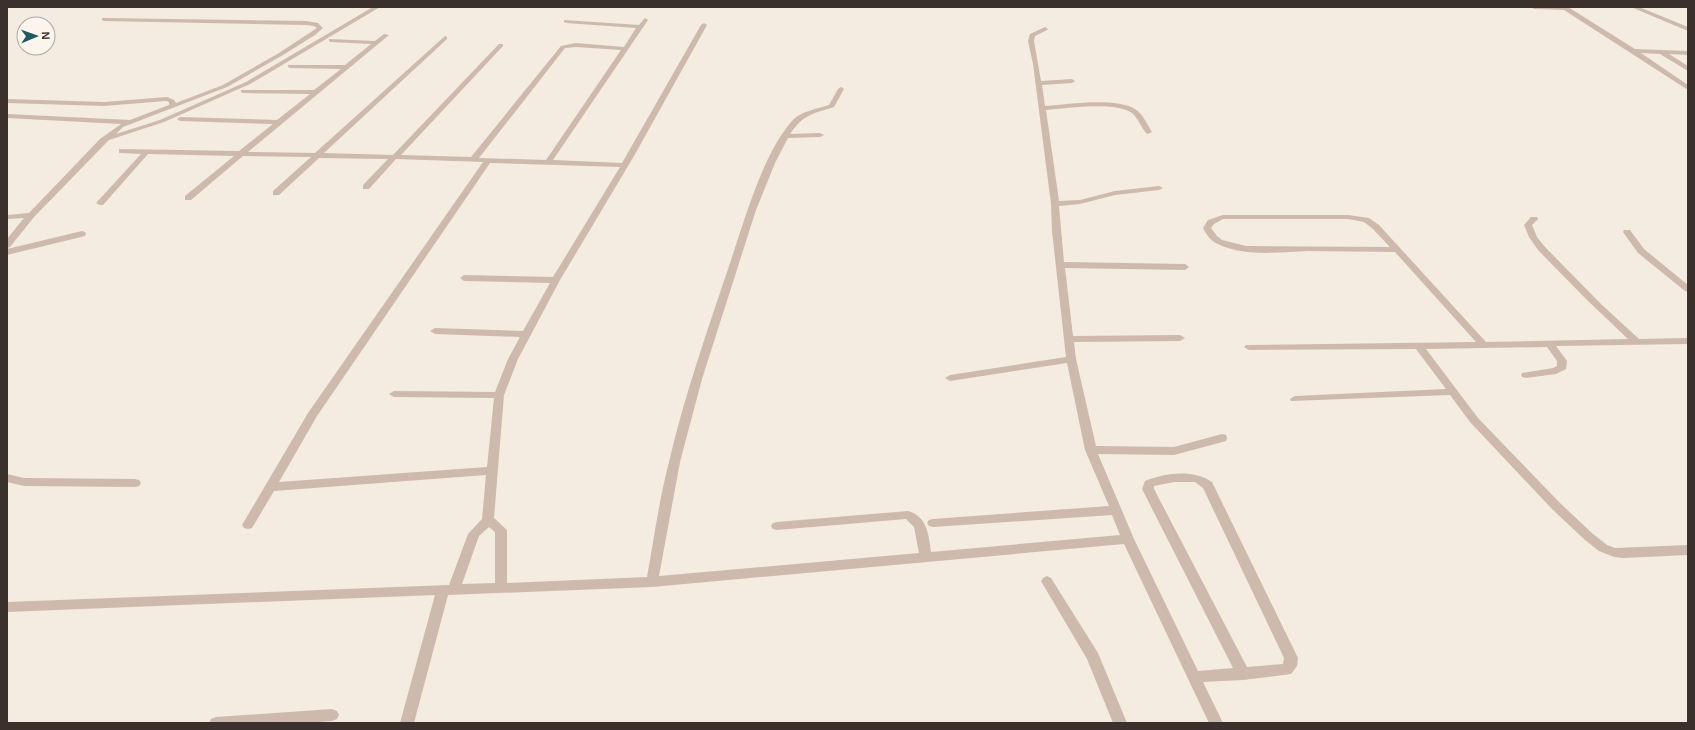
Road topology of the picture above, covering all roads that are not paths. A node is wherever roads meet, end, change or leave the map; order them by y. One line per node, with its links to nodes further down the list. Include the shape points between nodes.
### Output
1 (377, 7): 40 (street, via 248,83 162,120)
2 (1534, 7): 4 (street)
3 (1634, 7): 11 (street)
4 (1565, 8): 18 (street)
5 (104, 19): 31 (street, via 306,23 320,28 239,78)
6 (645, 20): 9 (street)
7 (566, 21): 9 (street)
8 (704, 25): 49 (street)
9 (640, 27): 17 (street)
10 (1046, 29): 25 (street, via 1032,35 1031,41)
11 (1688, 29)
12 (386, 35): 15 (street)
13 (445, 38): 44 (street)
14 (331, 40): 15 (street)
15 (377, 43): 22 (street)
16 (501, 45): 45 (street)
17 (624, 49): 46 (street, via 576,45 563,47); 48 (street)
18 (1634, 51): 19 (street); 26 (street)
19 (1661, 52): 20 (street); 23 (street)
20 (1688, 53)
21 (290, 66): 22 (street)
22 (346, 67): 29 (street)
23 (1688, 69)
24 (1072, 81): 25 (street)
25 (1038, 83): 32 (street)
26 (1688, 88)
27 (841, 89): 39 (street, via 832,106 800,118)
28 (242, 91): 29 (street)
29 (315, 92): 36 (street)
30 (7, 101): 31 (street, via 104,104 167,99 172,101)
31 (173, 107): 35 (street)
32 (1041, 108): 37 (street, via 1088,104 1124,107 1134,111); 55 (street)
33 (7, 116): 35 (street)
34 (180, 119): 36 (street)
35 (130, 122): 40 (street)
36 (278, 122): 43 (street)
37 (1148, 132)
38 (820, 135): 39 (street)
39 (786, 136): 101 (street, via 771,163 752,210 697,379 674,462)
40 (103, 141): 56 (street)
41 (122, 151): 42 (street)
42 (146, 152): 43 (street); 54 (street)
43 (240, 154): 44 (street); 53 (street)
44 (316, 156): 45 (street); 52 (street)
45 (395, 157): 46 (street); 50 (street)
46 (472, 160): 47 (street)
47 (488, 160): 48 (street); 91 (street, via 312,415)
48 (548, 162): 49 (street)
49 (624, 165): 67 (street)
50 (366, 187)
51 (1159, 188): 55 (street)
52 (276, 193)
53 (188, 198)
54 (100, 203)
55 (1055, 204): 64 (street)
56 (31, 215): 57 (street); 61 (street)
57 (7, 216)
58 (1534, 219): 73 (street, via 1528,225 1530,232 1544,250 1594,303)
59 (1626, 232): 68 (street, via 1641,251)
60 (82, 234): 63 (street)
61 (7, 245)
62 (1396, 250): 62 (street, via 1249,249 1219,242 1207,228 1215,219 1223,217 1358,218 1376,227); 76 (street)
63 (7, 252)
64 (1060, 265): 65 (street); 72 (street)
65 (1185, 267)
66 (464, 278): 67 (street)
67 (556, 280): 70 (street)
68 (1688, 289)
69 (435, 331): 70 (street)
70 (526, 334): 84 (street)
71 (1180, 338): 72 (street)
72 (1069, 339): 79 (street)
73 (1636, 341): 74 (street); 75 (street)
74 (1688, 341)
75 (1549, 343): 76 (street); 80 (street, via 1562,360 1562,367 1556,371)
76 (1484, 345): 77 (street)
77 (1419, 346): 78 (street); 82 (street)
78 (1249, 347)
79 (1071, 358): 81 (street); 87 (street)
80 (1526, 375)
81 (950, 378)
82 (1452, 392): 85 (street); 98 (street, via 1474,420 1556,506 1603,548 1623,553)
83 (394, 394): 84 (street)
84 (499, 395): 88 (street)
85 (1295, 399)
86 (1222, 438): 87 (street, via 1174,451)
87 (1091, 450): 92 (street)
88 (492, 471): 91 (street); 93 (street)
89 (7, 478): 90 (street, via 24,482)
90 (135, 483)
91 (270, 487): 95 (street)
92 (1116, 510): 94 (street); 97 (street)
93 (488, 520): 102 (street, via 501,530); 103 (street, via 474,534)
94 (932, 523)
95 (248, 525)
96 (777, 526): 99 (street, via 908,515 916,518 921,526)
97 (1128, 539): 99 (street); 106 (street)
98 (1688, 550)
99 (926, 557): 101 (street)
100 (1047, 580): 110 (street, via 1093,657)
101 (652, 582): 102 (street)
102 (501, 588): 103 (street)
103 (448, 590): 104 (street); 109 (street)
104 (7, 607)
105 (1243, 674): 105 (street, via 1286,670 1290,666 1291,658 1208,486 1201,480 1192,478 1156,480 1149,484 1148,489); 106 (street)
106 (1194, 677): 111 (street)
107 (332, 715): 108 (street)
108 (216, 723)
109 (407, 723)
110 (1120, 723)
111 (1216, 723)

